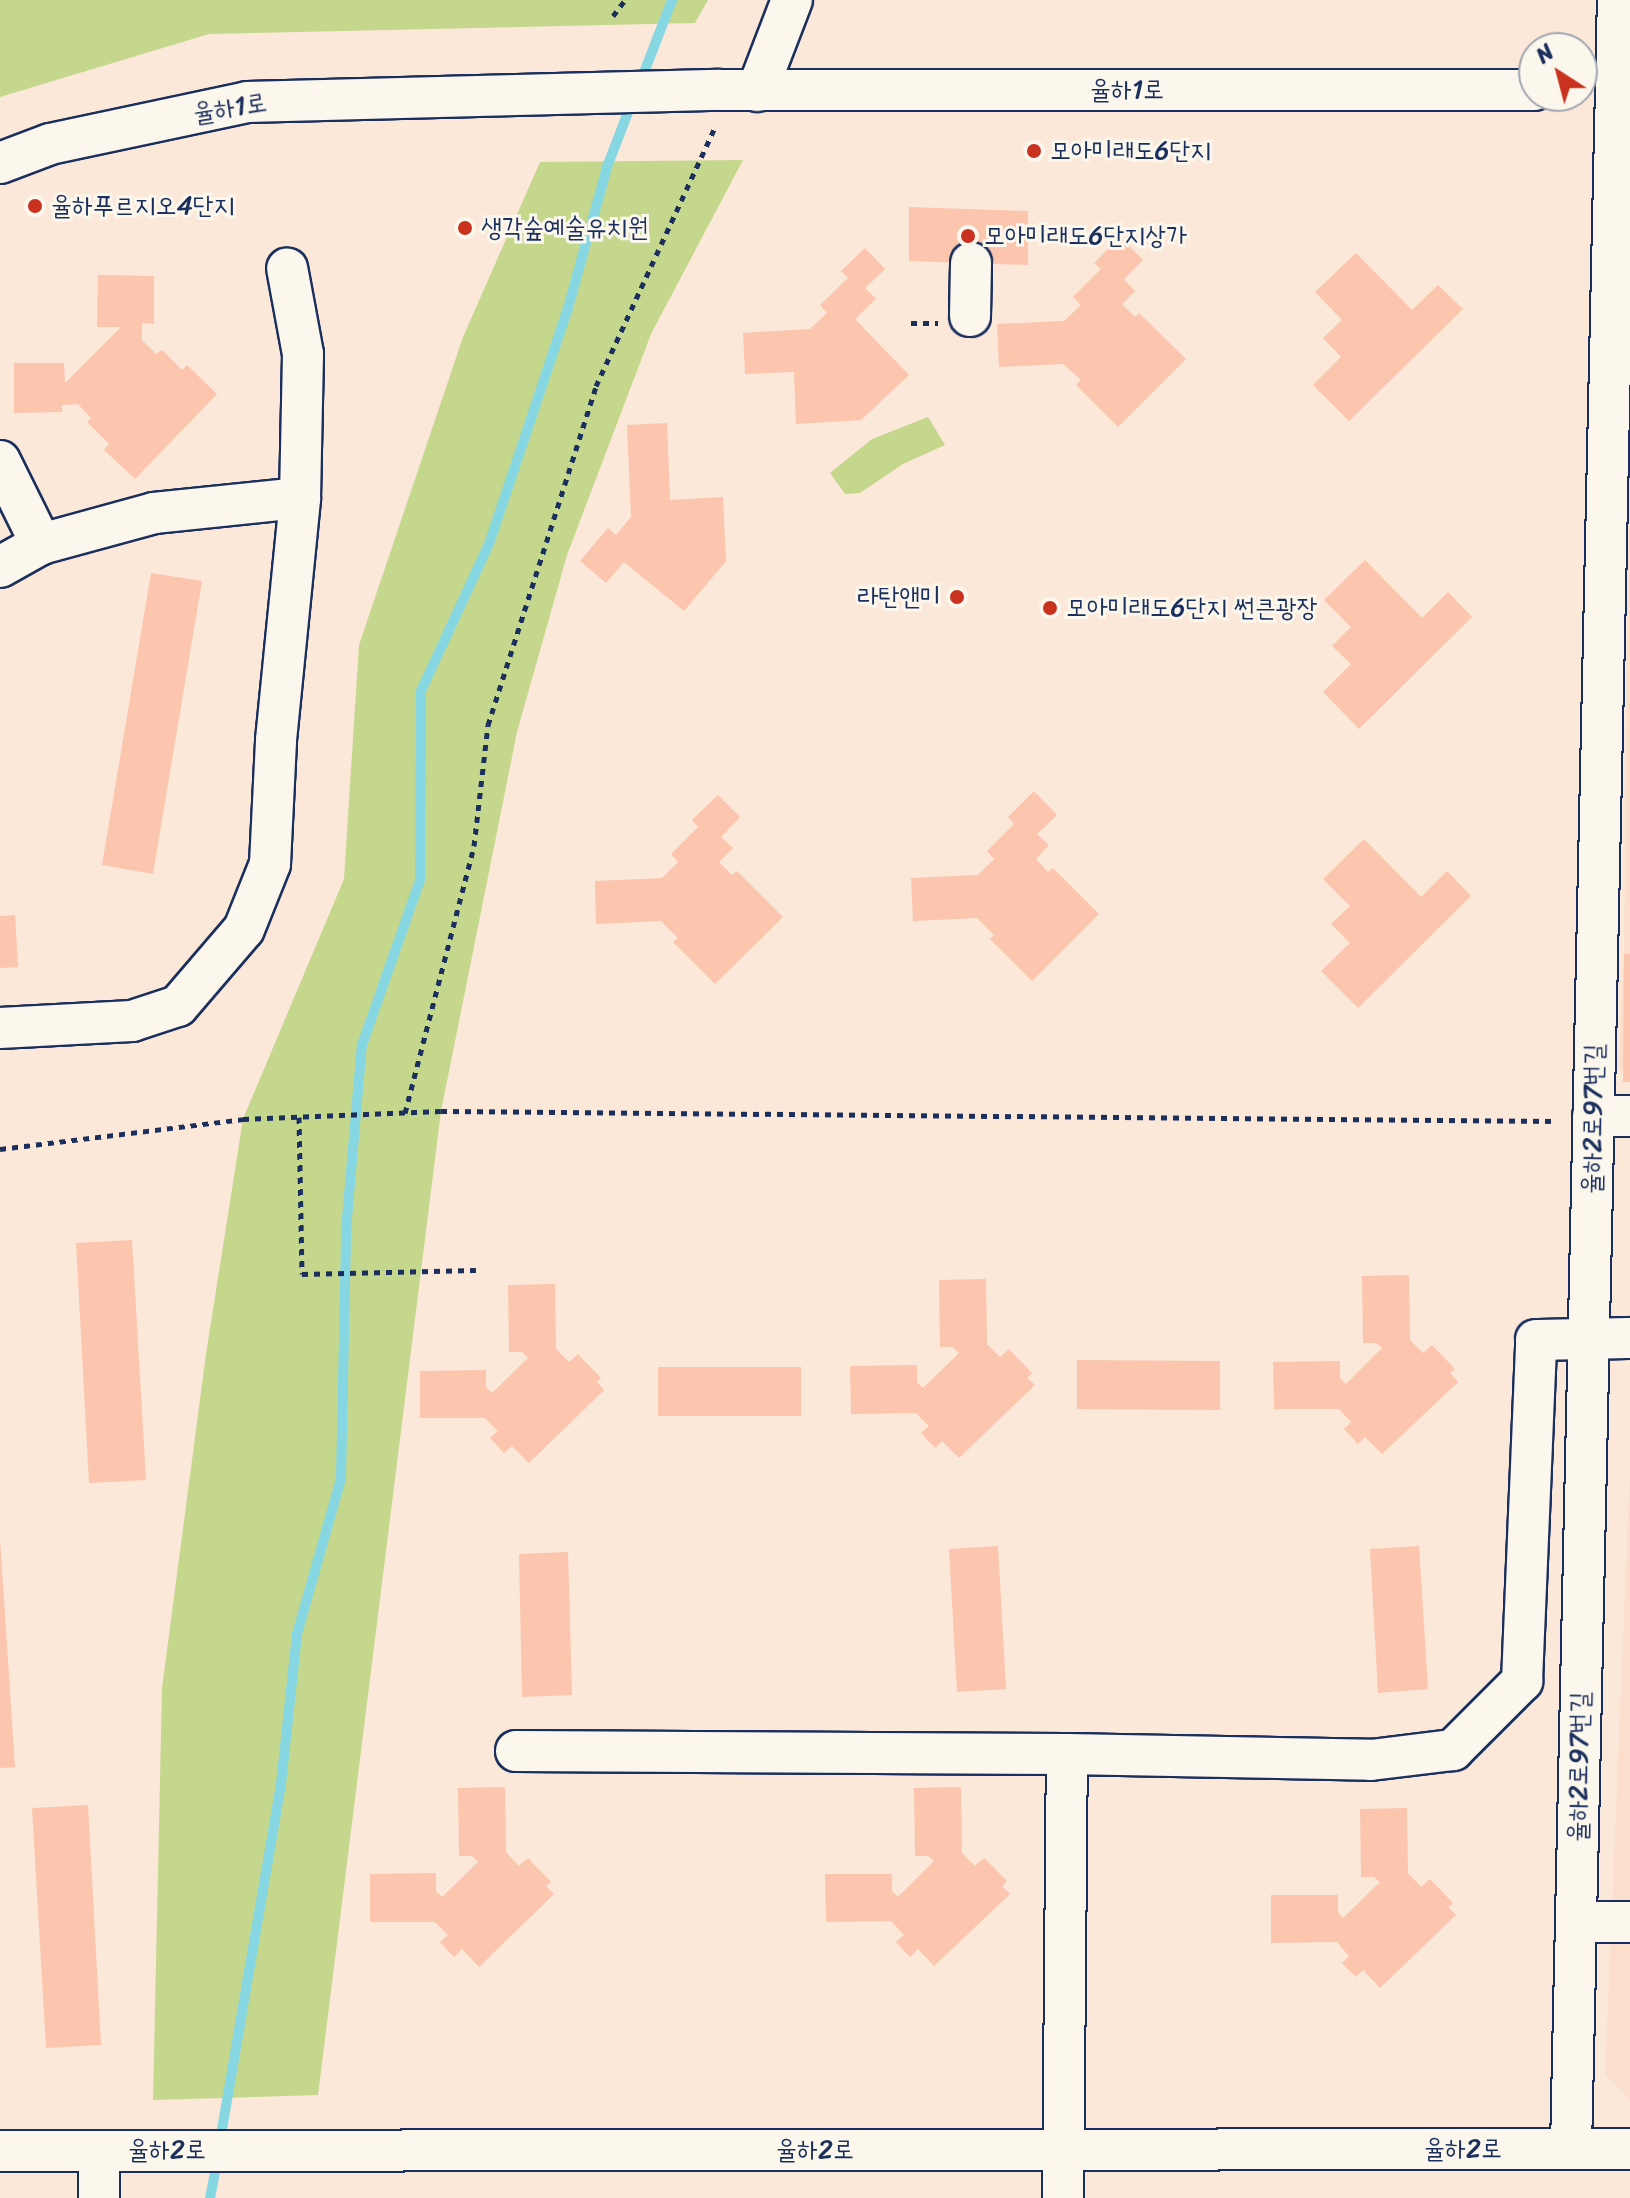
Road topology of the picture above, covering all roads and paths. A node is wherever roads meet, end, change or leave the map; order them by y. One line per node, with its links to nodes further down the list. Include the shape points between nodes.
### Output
1 (625, 0): 4 (path)
2 (792, 0): 7 (street)
3 (1618, 0): 6 (street, 율하2로97번길)
4 (613, 16)
5 (1518, 90): 7 (street, 율하1로)
6 (1609, 90): 11 (street, 율하2로97번길)
7 (735, 91): 8 (street, 율하1로, via 247,102 50,144); 20 (path, via 596,386 488,725 474,846)
8 (0, 163)
9 (971, 263): 12 (street)
10 (287, 268): 15 (street, via 303,354)
11 (1620, 315): 18 (street, 율하2로97번길)
12 (957, 320): 13 (path)
13 (911, 323)
14 (0, 461): 16 (street)
15 (300, 498): 16 (street, via 154,513); 19 (street, via 276,740 270,864 244,929 178,1006 132,1021)
16 (41, 544): 17 (street)
17 (0, 567)
18 (1614, 903): 22 (street, 율하2로97번길)
19 (0, 1028)
20 (405, 1113): 21 (path); 22 (path)
21 (299, 1117): 23 (path); 24 (path, via 302,1274)
22 (1595, 1118): 26 (street, 율하2로97번길)
23 (0, 1149)
24 (476, 1270)
25 (1630, 1338): 26 (street)
26 (1588, 1339): 28 (street, via 1536,1340 1522,1681 1453,1750 1371,1760); 29 (street, 율하2로97번길)
27 (516, 1751): 28 (street)
28 (1067, 1754): 31 (street)
29 (1576, 1922): 30 (street); 32 (street, 율하2로97번길)
30 (1630, 1922)
31 (1063, 2149): 32 (street, 율하2로); 35 (street, 율하2로); 37 (street)
32 (1571, 2149): 33 (street, 율하2로)
33 (1630, 2149)
34 (0, 2151): 35 (street, 율하2로)
35 (99, 2151): 36 (street)
36 (99, 2198)
37 (1063, 2198)

